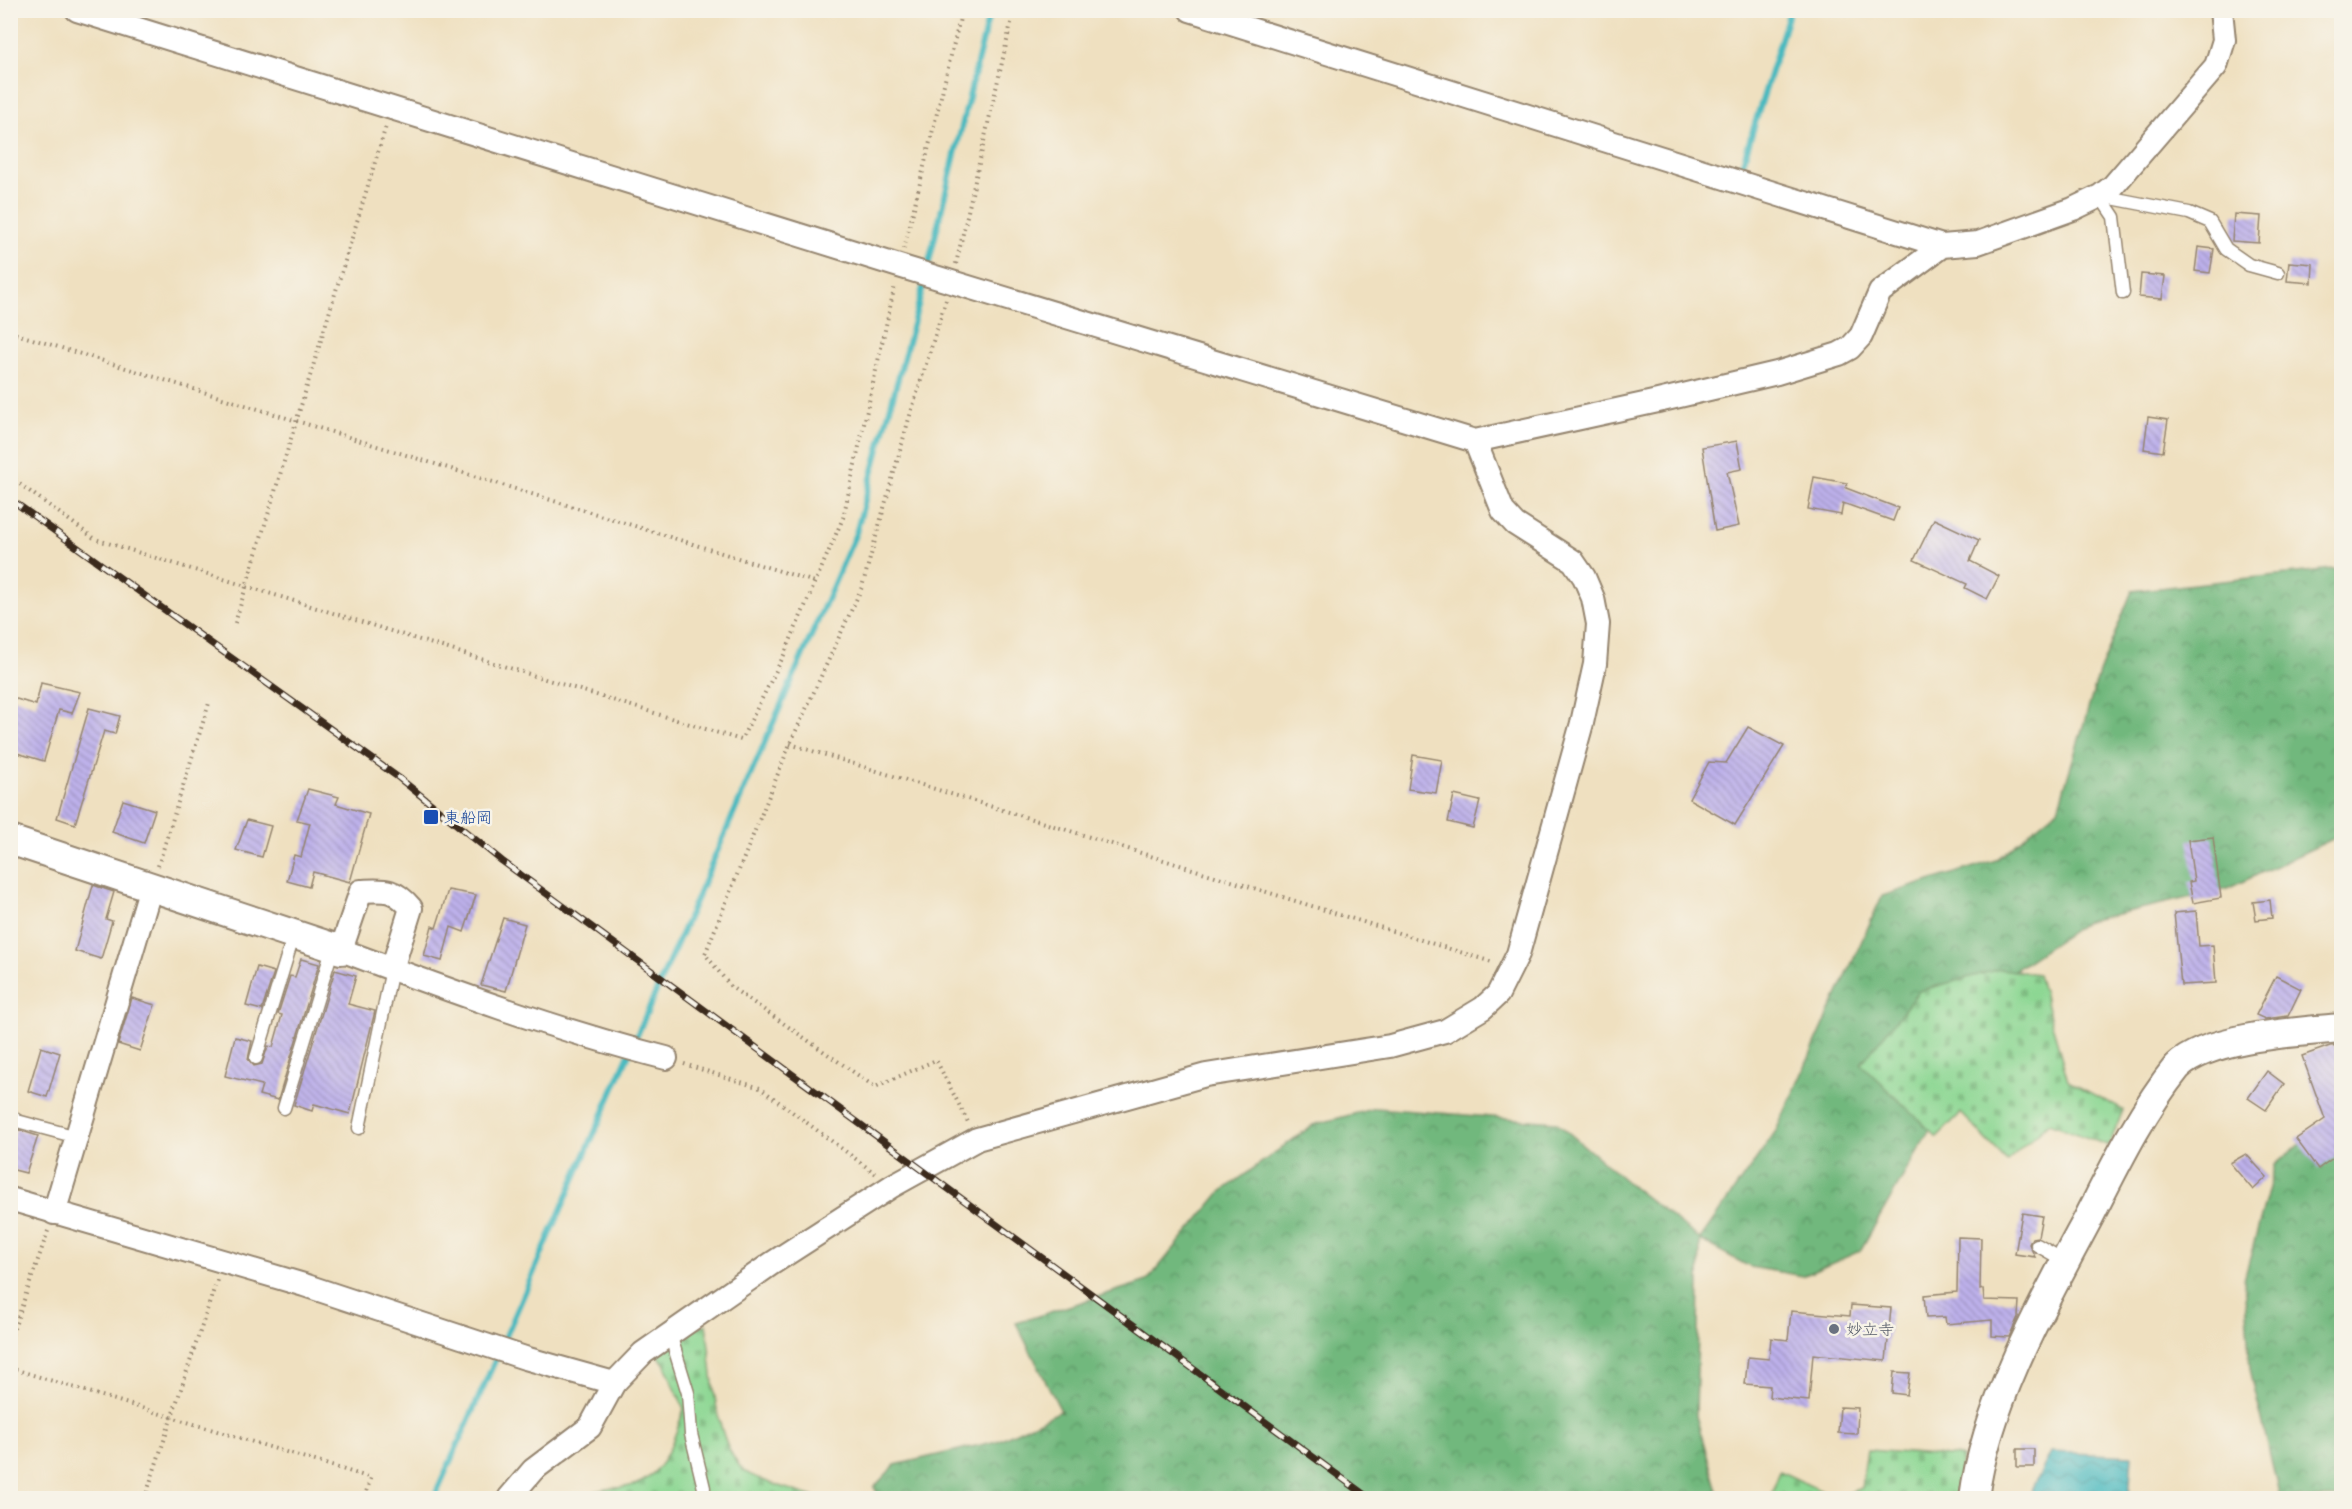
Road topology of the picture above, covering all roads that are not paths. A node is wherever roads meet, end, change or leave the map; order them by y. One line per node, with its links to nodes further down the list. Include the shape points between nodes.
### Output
1 (77, 10): 8 (street)
2 (1190, 10): 5 (street)
3 (2221, 10): 4 (street, via 2224,40 2216,66 2134,163)
4 (2100, 196): 5 (street, via 1978,243); 6 (lane, via 2189,213 2210,222 2226,249 2249,265); 7 (lane, via 2114,217)
5 (1942, 246): 8 (street, via 1880,292 1861,336 1839,354 1669,399)
6 (2278, 273)
7 (2123, 293)
8 (1475, 441): 25 (street, via 1503,512 1515,525 1573,561 1593,598 1598,624 1595,664 1582,723 1518,954 1497,994 1483,1008 1445,1031 1390,1046 1206,1075 977,1139 892,1186)
9 (10, 840): 10 (street)
10 (151, 887): 11 (street); 20 (street)
11 (294, 934): 12 (street); 15 (lane)
12 (337, 948): 13 (street); 13 (street, via 360,891 399,893 411,908); 17 (lane)
13 (392, 969): 16 (street, via 609,1044); 19 (lane)
14 (2342, 1028): 24 (street, via 2273,1034 2187,1057 2166,1080)
15 (256, 1058)
16 (666, 1058)
17 (284, 1108)
18 (10, 1114): 20 (lane, via 17,1121)
19 (359, 1128)
20 (77, 1137): 22 (street)
21 (10, 1198): 22 (street)
22 (54, 1213): 26 (street, via 304,1285)
23 (2037, 1245): 24 (lane)
24 (2065, 1261): 29 (street, via 1995,1409)
25 (670, 1334): 26 (street, via 643,1353); 27 (lane, via 688,1393 691,1434)
26 (614, 1383): 28 (street, via 590,1427 532,1470)
27 (704, 1488)
28 (509, 1498)
29 (1974, 1498)

